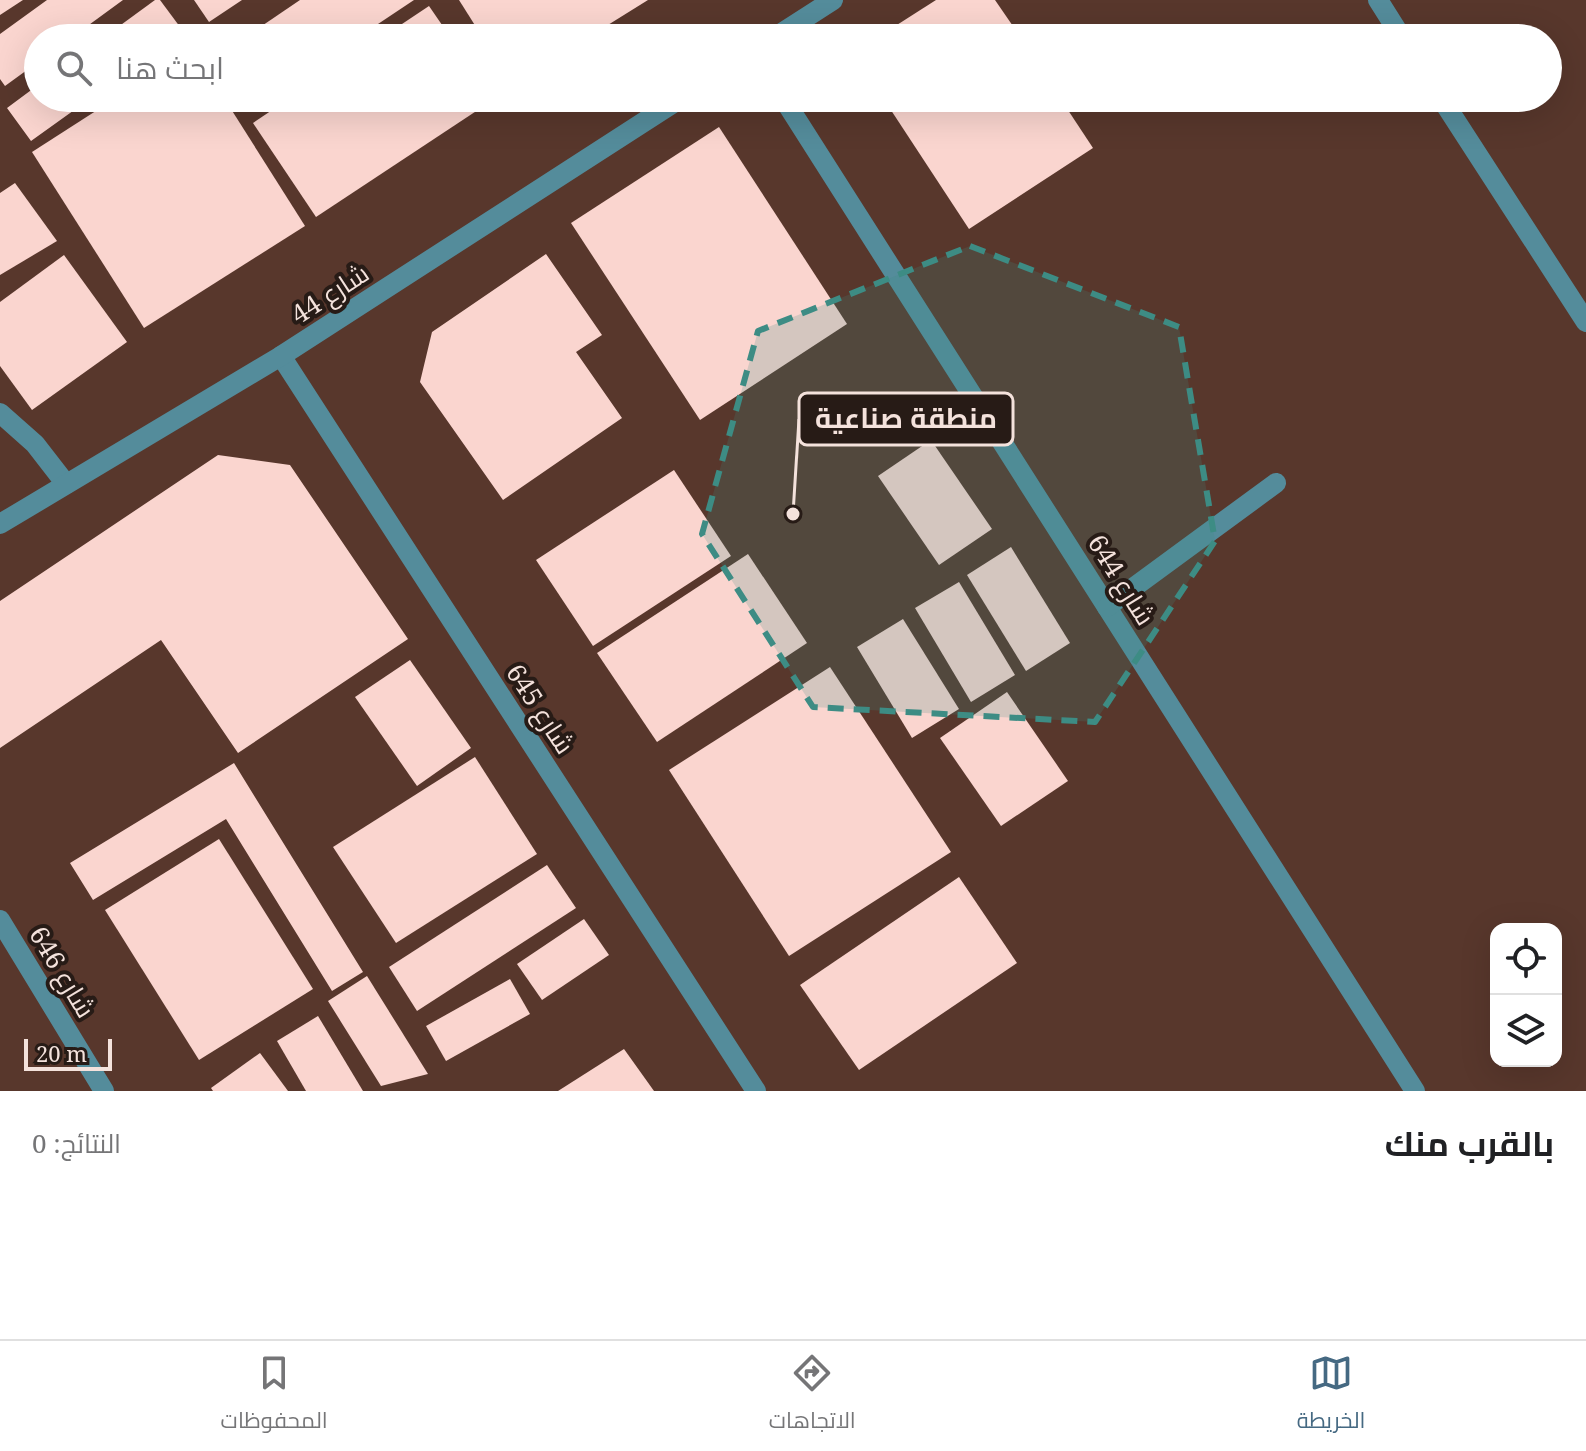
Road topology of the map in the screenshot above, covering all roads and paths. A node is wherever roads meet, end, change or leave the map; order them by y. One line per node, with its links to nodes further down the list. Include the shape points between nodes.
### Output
1 (833, 0): 3 (street)
2 (1378, 0): 4 (street)
3 (796, 24)
4 (1393, 24)
5 (659, 112): 9 (street, شارع 44)
6 (792, 112): 14 (street, شارع 644)
7 (1450, 112): 8 (street)
8 (1586, 322)
9 (281, 356): 12 (street, شارع 44); 17 (street, شارع 645)
10 (0, 413): 12 (street, via 35,444)
11 (1276, 483): 14 (street)
12 (66, 484): 13 (street, شارع 44)
13 (0, 524)
14 (1107, 607): 18 (street, شارع 644)
15 (0, 920): 16 (street, شارع 646)
16 (104, 1091)
17 (756, 1091)
18 (1415, 1091)

